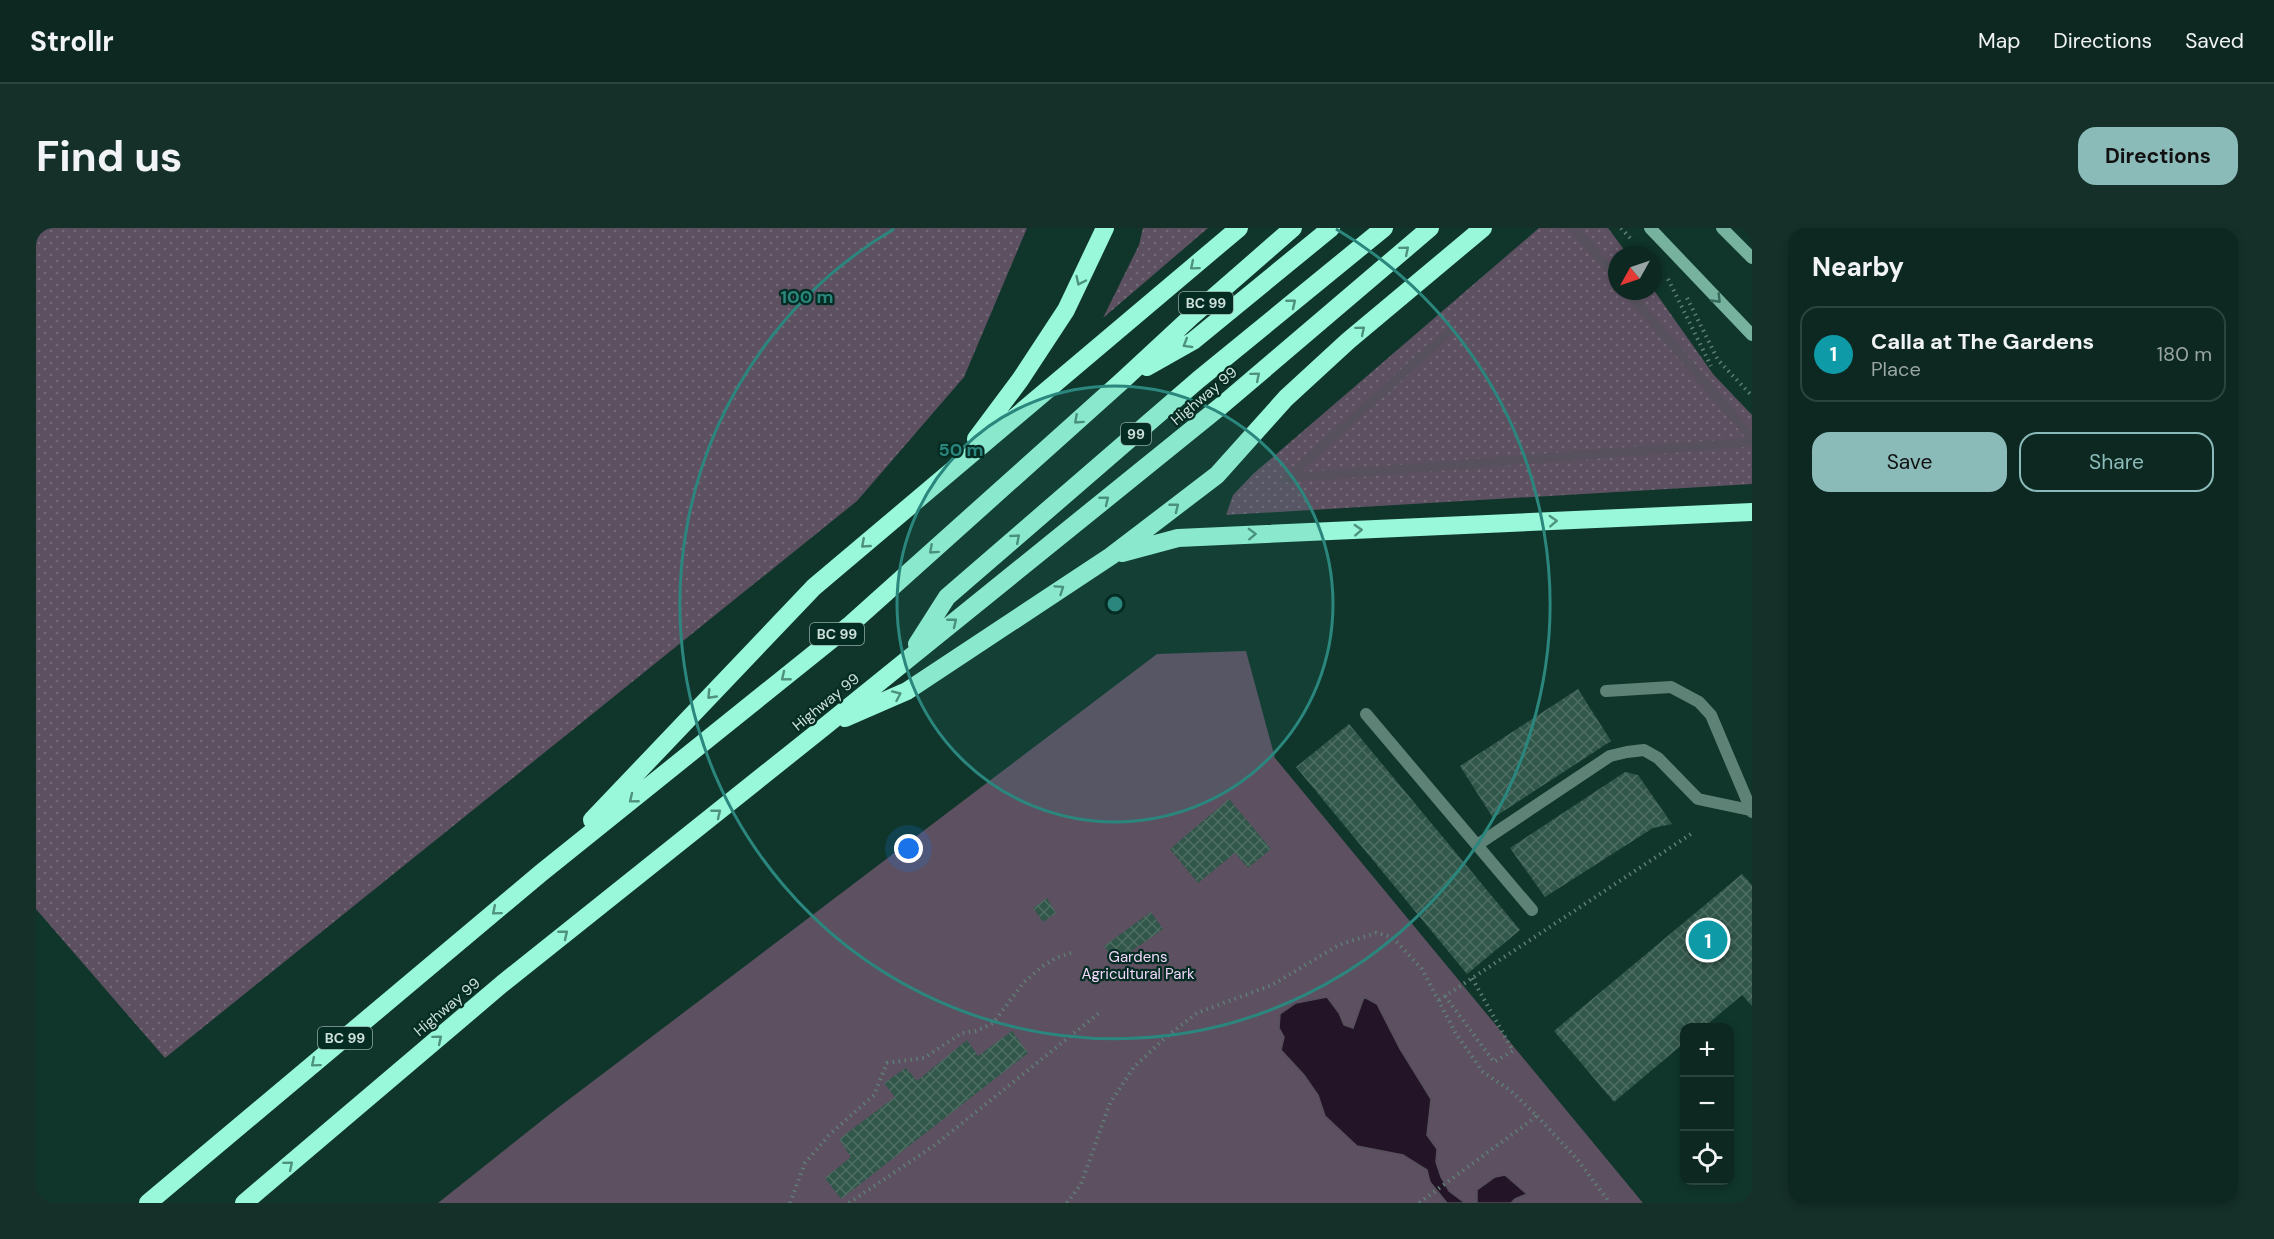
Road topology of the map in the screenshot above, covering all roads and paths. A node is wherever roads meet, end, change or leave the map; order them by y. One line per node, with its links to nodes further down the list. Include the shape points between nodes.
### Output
1 (1105, 228): 17 (highway, one-way to 17, via 1066,310)
2 (1239, 228): 17 (highway, one-way to 17)
3 (1293, 228): 15 (highway, BC 99)
4 (1331, 228): 15 (highway, one-way to 15, via 1193,341)
5 (1384, 228): 20 (highway, 99, one-way to 5, via 947,597 1198,380)
6 (1431, 228): 20 (highway, Highway 99, one-way to 6, via 1221,406)
7 (1483, 228): 19 (highway, one-way to 7, via 1217,475 1286,398)
8 (1650, 228): 12 (main road, one-way to 12)
9 (1722, 228): 10 (main road)
10 (1752, 258)
11 (1662, 272): 14 (path)
12 (1752, 335)
13 (1707, 339): 16 (path, via 1718,360)
14 (1711, 366)
15 (1122, 381): 27 (highway, BC 99, one-way to 27, via 851,624)
16 (1752, 396)
17 (957, 465): 27 (highway, one-way to 27, via 814,588)
18 (1752, 512): 19 (highway, one-way to 18, via 1178,538)
19 (1112, 556): 23 (highway, one-way to 19, via 907,691)
20 (908, 658): 23 (highway, Highway 99)
21 (1606, 691): 24 (lane, via 1671,687 1699,702 1711,715)
22 (1366, 714): 26 (lane)
23 (824, 728): 36 (highway, Highway 99, one-way to 23, via 502,984)
24 (1751, 811): 26 (lane, via 1698,800 1658,758 1644,750 1627,752 1610,756)
25 (1694, 832): 30 (path)
26 (1477, 845): 28 (lane)
27 (541, 873): 35 (highway, BC 99, one-way to 35)
28 (1532, 910)
29 (1071, 953): 37 (path, via 1056,958 1030,977 993,1023 962,1033 924,1058 887,1063 874,1095 830,1134 805,1163)
30 (1472, 977): 31 (path); 31 (path, via 1513,1051 1494,1062)
31 (1445, 996): 32 (path)
32 (1439, 1000): 34 (path, via 1456,1034 1483,1072 1511,1090); 39 (path, via 1410,954 1392,937 1376,933 1339,945 1272,985 1197,1013 1134,1067 1110,1103 1081,1184)
33 (1099, 1014): 38 (path, via 935,1145)
34 (1537, 1116): 40 (path); 41 (path, via 1577,1159)
35 (148, 1203)
36 (244, 1203)
37 (790, 1203)
38 (849, 1203)
39 (1067, 1203)
40 (1419, 1203)
41 (1610, 1203)

